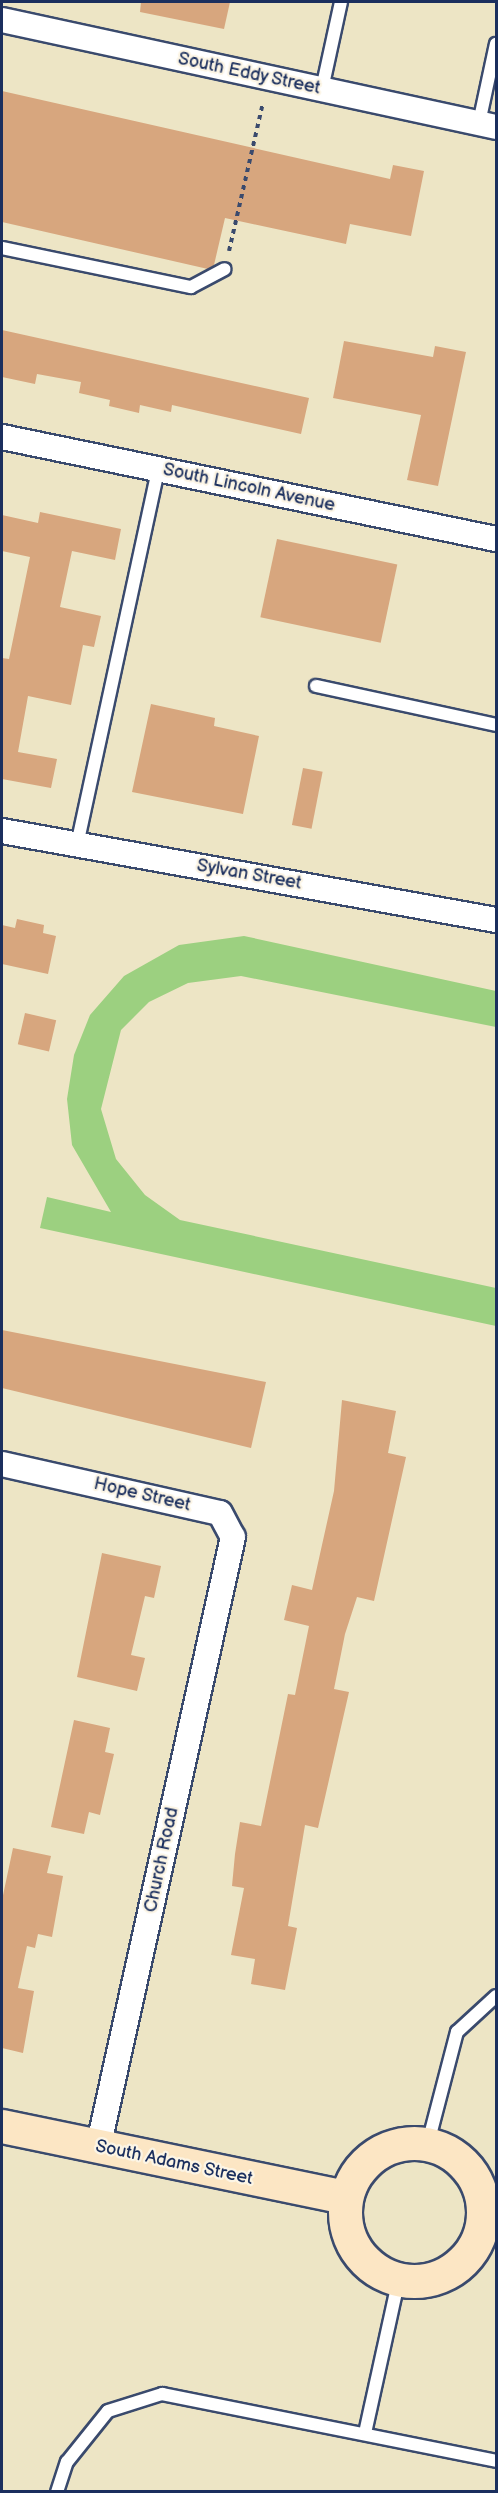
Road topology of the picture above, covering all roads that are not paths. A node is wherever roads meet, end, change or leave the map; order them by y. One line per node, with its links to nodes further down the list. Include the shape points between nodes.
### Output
1 (341, 2): 4 (lane)
2 (2, 20): 4 (street, South Eddy Street)
3 (496, 44): 5 (lane)
4 (322, 89): 5 (street, South Eddy Street)
5 (488, 125)
6 (2, 248): 7 (lane, via 191,287)
7 (225, 269)
8 (2, 437): 9 (street, South Lincoln Avenue)
9 (158, 469): 10 (street, South Lincoln Avenue); 14 (lane)
10 (496, 539)
11 (316, 686): 12 (lane)
12 (496, 725)
13 (2, 831): 14 (street, Sylvan Street)
14 (77, 845): 15 (street, Sylvan Street)
15 (496, 920)
16 (2, 1464): 17 (street, Hope Street, via 220,1513 233,1537)
17 (225, 1573): 21 (street, Church Road)
18 (496, 1996): 20 (lane, via 483,2002 458,2032)
19 (2, 2126): 21 (street, South Adams Street)
20 (428, 2143): 22 (street, via 388,2146 372,2155 356,2172); 23 (street, via 458,2158 474,2178)
21 (98, 2148): 22 (street, South Adams Street)
22 (346, 2198): 24 (street, via 347,2232 356,2249 370,2266)
23 (489, 2226): 24 (street, via 466,2261 450,2275 416,2282)
24 (399, 2278): 25 (lane)
25 (365, 2433): 26 (lane); 27 (lane, via 162,2394 108,2411 67,2462)
26 (496, 2462)
27 (57, 2492)

